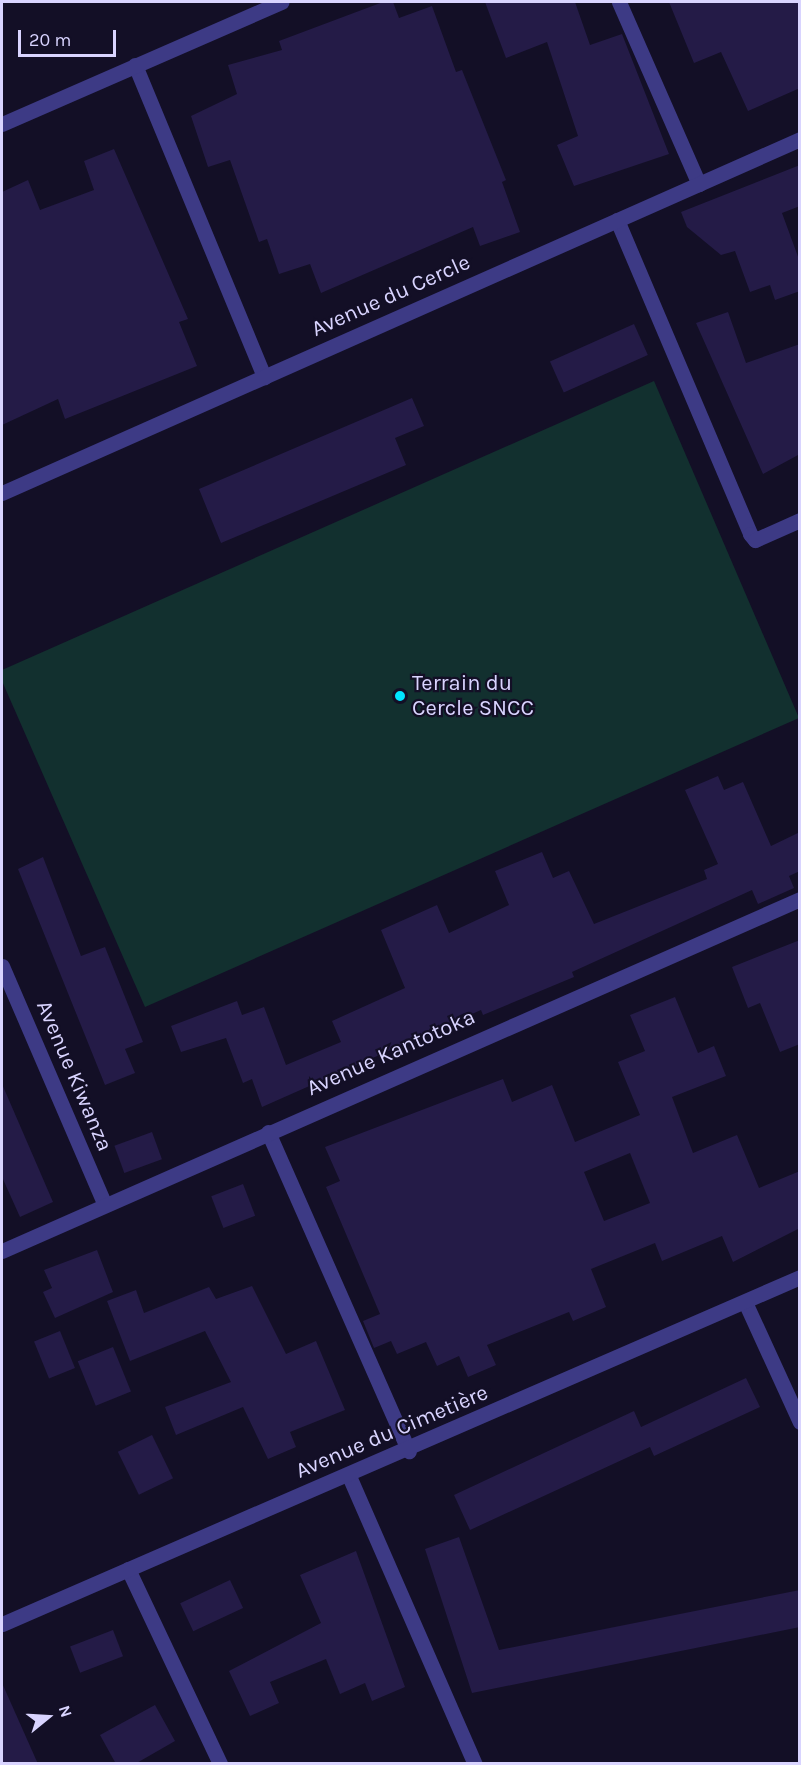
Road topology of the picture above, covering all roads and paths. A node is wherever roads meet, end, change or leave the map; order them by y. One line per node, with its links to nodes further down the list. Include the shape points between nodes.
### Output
1 (281, 2): 3 (street)
2 (619, 2): 6 (street)
3 (135, 65): 4 (street); 8 (street)
4 (2, 124)
5 (800, 139): 6 (street, Avenue du Cercle)
6 (699, 184): 7 (street, Avenue du Cercle)
7 (616, 220): 8 (street, Avenue du Cercle); 10 (street, via 743,524 755,540)
8 (264, 377): 9 (street, Avenue du Cercle)
9 (2, 493)
10 (800, 520)
11 (800, 899): 13 (street, Avenue Kantotoka)
12 (2, 966): 14 (street, Avenue Kiwanza)
13 (268, 1132): 14 (street, Avenue Kantotoka); 19 (street)
14 (104, 1203): 15 (street, Avenue Kantotoka)
15 (2, 1251)
16 (800, 1277): 17 (street, Avenue du Cimetière)
17 (745, 1302): 18 (street); 19 (street, Avenue du Cimetière)
18 (800, 1422)
19 (409, 1450): 20 (street, Avenue du Cimetière)
20 (349, 1476): 21 (street, Avenue du Cimetière); 24 (street)
21 (128, 1569): 22 (street, Avenue du Cimetière); 23 (street)
22 (2, 1624)
23 (220, 1764)
24 (476, 1764)

